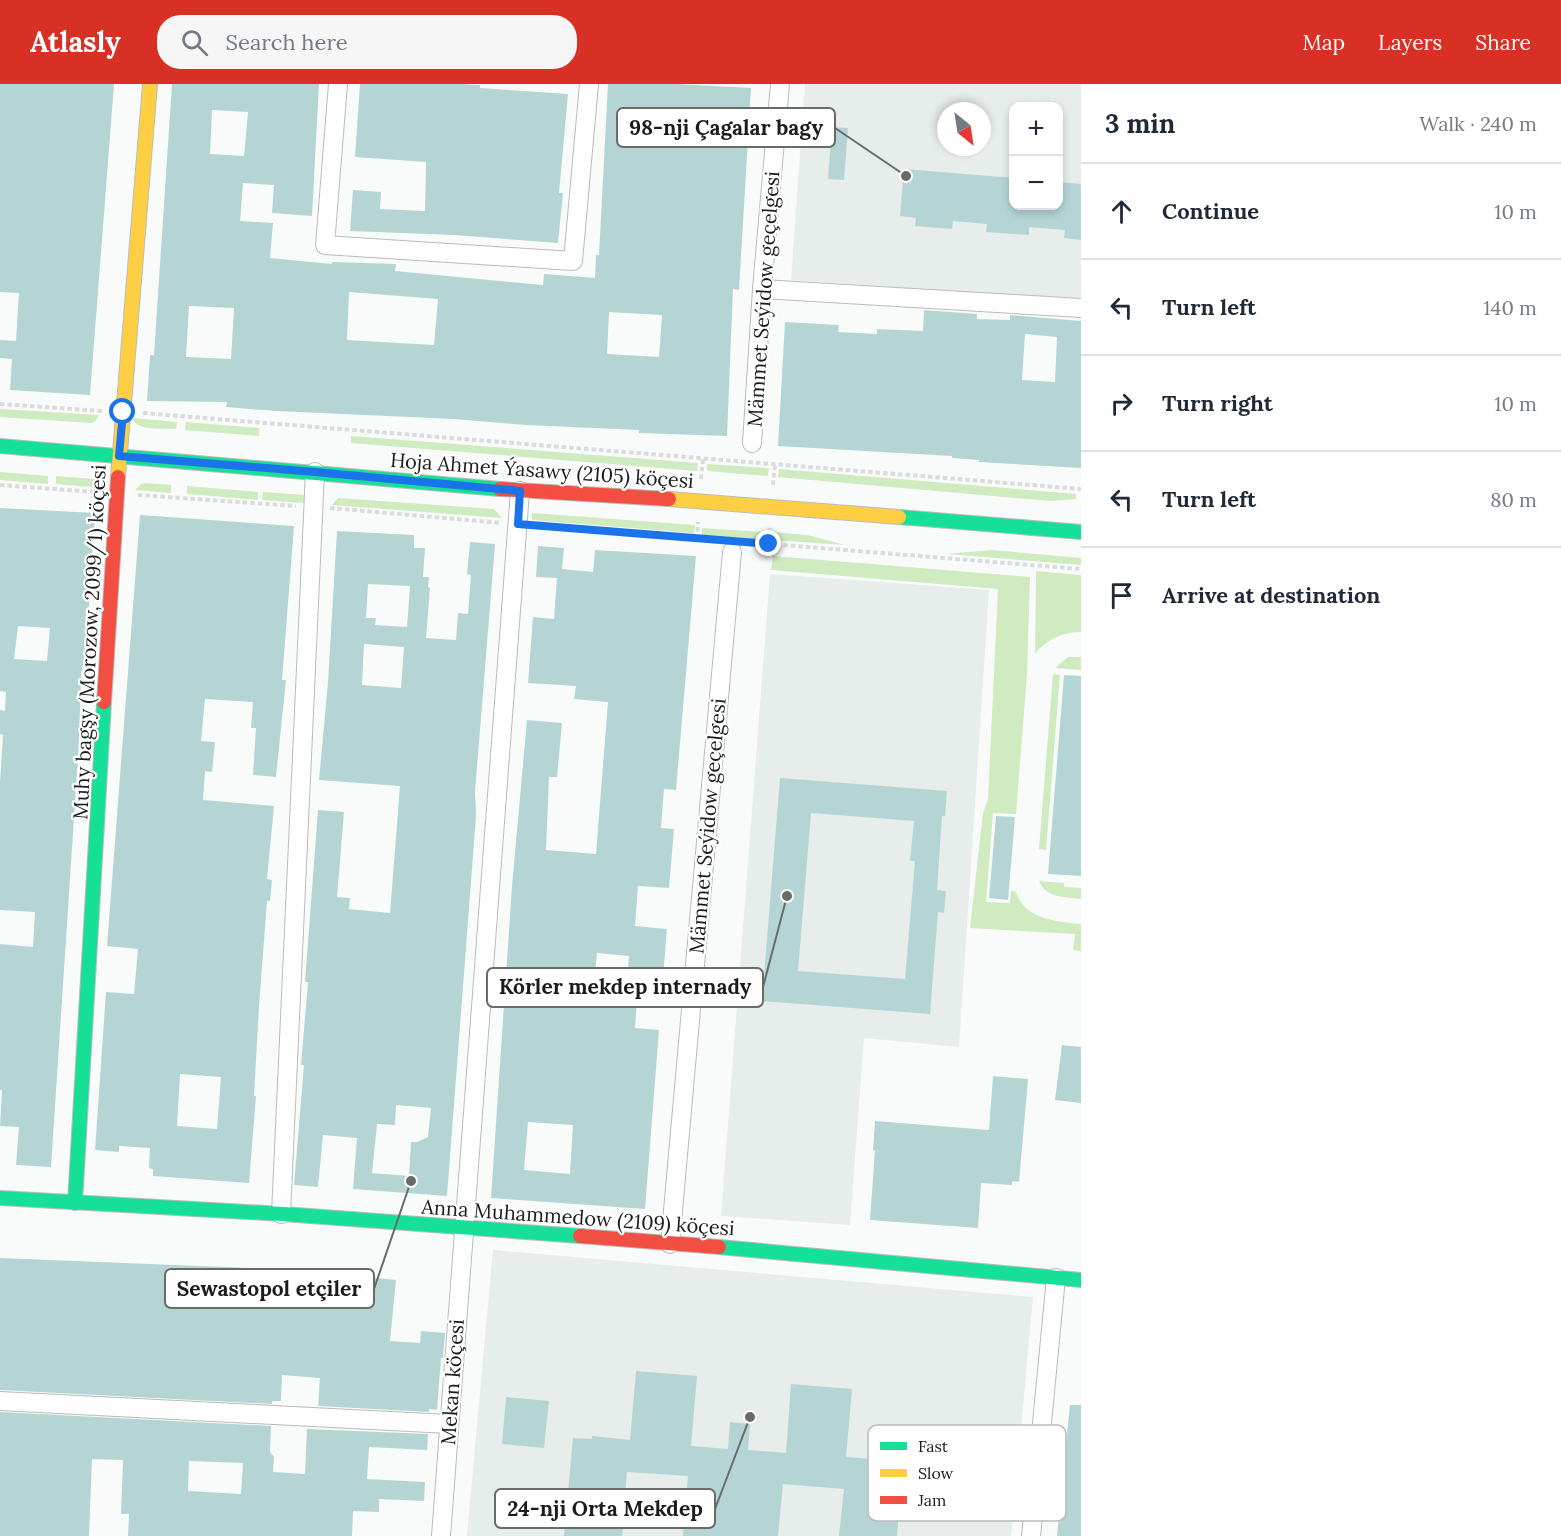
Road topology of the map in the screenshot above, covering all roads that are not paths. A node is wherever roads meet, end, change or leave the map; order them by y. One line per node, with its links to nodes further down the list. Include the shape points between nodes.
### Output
1 (150, 84): 9 (street, Muhy bagşy (Morozow, 2099/1) köçesi)
2 (338, 84): 3 (street, via 324,245 573,261)
3 (589, 84)
4 (780, 84): 5 (street, Mämmet Seýidow geçelgesi)
5 (762, 289): 6 (street); 7 (street, Mämmet Seýidow geçelgesi)
6 (1081, 308)
7 (752, 442)
8 (0, 446): 9 (street, Hoja Ahmet Ýasawy (2105) köçesi)
9 (119, 456): 10 (street, Hoja Ahmet Ýasawy (2105) köçesi); 15 (street, Muhy bagşy (Morozow, 2099/1) köçesi)
10 (315, 472): 11 (street, Hoja Ahmet Ýasawy (2105) köçesi); 16 (street)
11 (520, 491): 12 (street, Hoja Ahmet Ýasawy (2105) köçesi, via 700,501); 17 (street, Mekan köçesi)
12 (1081, 532)
13 (732, 545): 18 (street, Mämmet Seýidow geçelgesi)
14 (0, 1198): 15 (street, Anna Muhammedow (2109) köçesi)
15 (75, 1203): 16 (street, Anna Muhammedow (2109) köçesi)
16 (281, 1214): 17 (street, Anna Muhammedow (2109) köçesi)
17 (464, 1228): 18 (street, Anna Muhammedow (2109) köçesi); 22 (street, Mekan köçesi)
18 (670, 1244): 19 (street, Anna Muhammedow (2109) köçesi)
19 (1056, 1278): 20 (street, Anna Muhammedow (2109) köçesi); 23 (street)
20 (1081, 1280)
21 (0, 1401): 22 (street)
22 (449, 1424): 25 (street, Mekan köçesi)
23 (1042, 1425)
24 (1032, 1521): 26 (street)
25 (441, 1536)
26 (1031, 1536)

